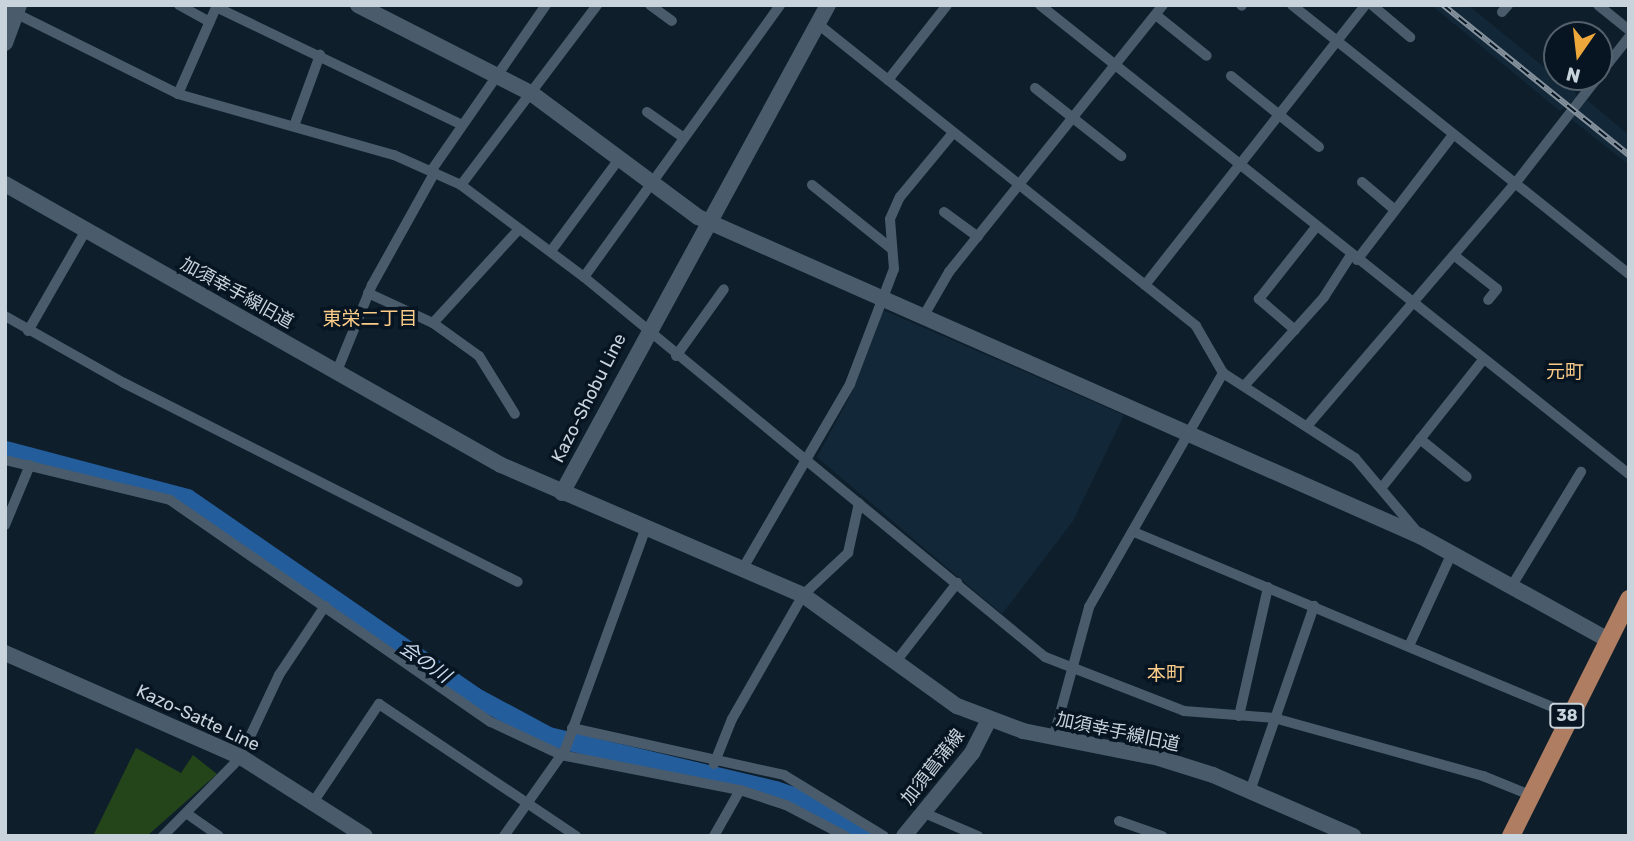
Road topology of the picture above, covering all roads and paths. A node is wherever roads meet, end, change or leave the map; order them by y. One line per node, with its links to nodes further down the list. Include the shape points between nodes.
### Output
1 (179, 5): 20 (street)
2 (358, 5): 16 (street)
3 (546, 5): 30 (street)
4 (597, 5): 35 (street)
5 (650, 5): 19 (street)
6 (780, 5): 44 (street)
7 (947, 5): 32 (street)
8 (1040, 5): 29 (street)
9 (1163, 5): 18 (street)
10 (1292, 5): 24 (street)
11 (1365, 5): 24 (street)
12 (1372, 5): 22 (street)
13 (1598, 5): 21 (street)
14 (217, 6): 20 (street); 26 (street)
15 (14, 9): 25 (street); 36 (street)
16 (387, 11): 30 (street)
17 (823, 11): 32 (street); 59 (street, Kazo-Shobu Line)
18 (1156, 15): 27 (street); 29 (street)
19 (672, 21)
20 (210, 22): 36 (street)
21 (1629, 30)
22 (1410, 37)
23 (1629, 37): 28 (street)
24 (1338, 42): 38 (street); 43 (street)
25 (5, 43)
26 (320, 55): 40 (street); 41 (street)
27 (1207, 56)
28 (1613, 57)
29 (1116, 66): 39 (street); 48 (street)
30 (497, 75): 35 (street); 40 (street)
31 (1231, 76): 38 (street)
32 (887, 80): 42 (street)
33 (1035, 88): 39 (street)
34 (1586, 91): 55 (street)
35 (531, 93): 47 (street); 53 (street)
36 (178, 94): 41 (street)
37 (647, 112): 44 (street)
38 (1279, 114): 45 (street); 48 (street)
39 (1073, 120): 46 (street); 56 (street)
40 (462, 125): 49 (street)
41 (294, 126): 49 (street)
42 (953, 133): 56 (street); 64 (street, via 900,197 890,219)
43 (1452, 135): 55 (street); 57 (street)
44 (684, 138): 50 (street)
45 (1319, 147)
46 (1121, 156)
47 (619, 159): 50 (street); 65 (street)
48 (1239, 165): 60 (street); 70 (street)
49 (433, 172): 53 (street); 72 (street)
50 (652, 183): 59 (street); 69 (street)
51 (1362, 183): 57 (street)
52 (5, 184): 62 (street, 加須幸手線旧道)
53 (461, 185): 61 (street)
54 (812, 185): 64 (street)
55 (1514, 185): 66 (street); 68 (street)
56 (1018, 186): 63 (street); 70 (street)
57 (1395, 209): 67 (street)
58 (944, 212): 63 (street)
59 (706, 221): 73 (street); 79 (street, Kazo-Shobu Line)
60 (1316, 227): 67 (street); 80 (street, via 1259,299)
61 (519, 229): 65 (street); 78 (street)
62 (86, 230): 81 (street); 84 (street, 加須幸手線旧道)
63 (978, 237): 77 (street)
64 (892, 249): 73 (street)
65 (551, 251): 69 (street)
66 (1455, 256): 74 (street, via 1497,289); 75 (street)
67 (1354, 257): 75 (street); 80 (street)
68 (1629, 274)
69 (584, 276): 79 (street)
70 (1145, 285): 85 (street, via 1196,326)
71 (724, 289): 82 (street)
72 (368, 293): 78 (street); 84 (street)
73 (883, 300): 77 (street); 92 (street, via 844,398)
74 (1488, 300)
75 (1413, 305): 83 (street); 88 (street)
76 (5, 316): 81 (street)
77 (923, 317): 89 (street)
78 (433, 323): 87 (street, via 479,356)
79 (646, 329): 82 (street); 98 (street, Kazo-Shobu Line)
80 (1295, 330): 86 (street)
81 (29, 331): 106 (street)
82 (676, 356): 92 (street)
83 (1483, 360): 90 (street); 95 (street)
84 (337, 371): 98 (street, 加須幸手線旧道)
85 (1223, 373): 86 (street); 89 (street)
86 (1244, 386): 88 (street)
87 (515, 414)
88 (1308, 425): 97 (street)
89 (1187, 436): 102 (street); 103 (street)
90 (1420, 439): 96 (street); 97 (street)
91 (5, 460): 93 (street)
92 (810, 462): 99 (street); 105 (street)
93 (30, 464): 100 (street); 112 (street, via 170,500)
94 (1581, 472): 109 (street)
95 (1629, 474)
96 (1467, 478)
97 (1383, 486): 103 (street)
98 (562, 493): 101 (street)
99 (859, 503): 107 (street); 110 (street, via 848,553)
100 (5, 525)
101 (646, 528): 105 (street); 123 (street)
102 (1135, 532): 108 (street); 118 (street, via 1089,607)
103 (1420, 536): 104 (street)
104 (1452, 554): 109 (street); 115 (street)
105 (743, 568): 110 (street)
106 (518, 582)
107 (957, 583): 117 (street); 118 (street, via 1045,657)
108 (1268, 587): 113 (street); 120 (street)
109 (1511, 587): 114 (street)
110 (803, 596): 117 (street); 128 (street, via 732,719)
111 (1629, 599): 114 (main road, 38)
112 (325, 606): 125 (street, via 279,675); 126 (street, via 491,722)
113 (1314, 606): 115 (street); 121 (street)
114 (1605, 638): 119 (main road, 38)
115 (1409, 646): 119 (street)
116 (5, 653): 127 (street, Kazo-Satte Line)
117 (894, 664): 122 (street)
118 (1072, 664): 120 (street, via 1184,711); 124 (street)
119 (1569, 713): 131 (main road, 38)
120 (1239, 716): 121 (street)
121 (1274, 719): 130 (street); 131 (street, via 1483,776)
122 (989, 720): 124 (street, 加須幸手線旧道); 134 (street, 加須菖蒲線, via 972,753)
123 (570, 732): 126 (street); 128 (street)
124 (1053, 739): 130 (street, 加須幸手線旧道, via 1159,758)
125 (248, 741)
126 (563, 752): 129 (street); 133 (street)
127 (240, 757): 132 (street, Kazo-Satte Line); 135 (street)
128 (714, 764): 144 (street, via 783,775)
129 (740, 790): 142 (street); 143 (street, via 786,804)
130 (1250, 791): 148 (street, 加須幸手線旧道)
131 (1530, 795): 149 (main road, 38)
132 (314, 801): 133 (street, via 379,704); 139 (street, Kazo-Satte Line)
133 (527, 802): 140 (street); 141 (street)
134 (922, 812): 145 (street, 加須菖蒲線); 146 (street)
135 (186, 813): 137 (street); 138 (street)
136 (1119, 821): 147 (street)
137 (212, 834)
138 (163, 836)
139 (365, 836)
140 (504, 836)
141 (576, 836)
142 (714, 836)
143 (845, 836)
144 (884, 836)
145 (904, 836)
146 (978, 836)
147 (1162, 836)
148 (1353, 836)
149 (1511, 836)

